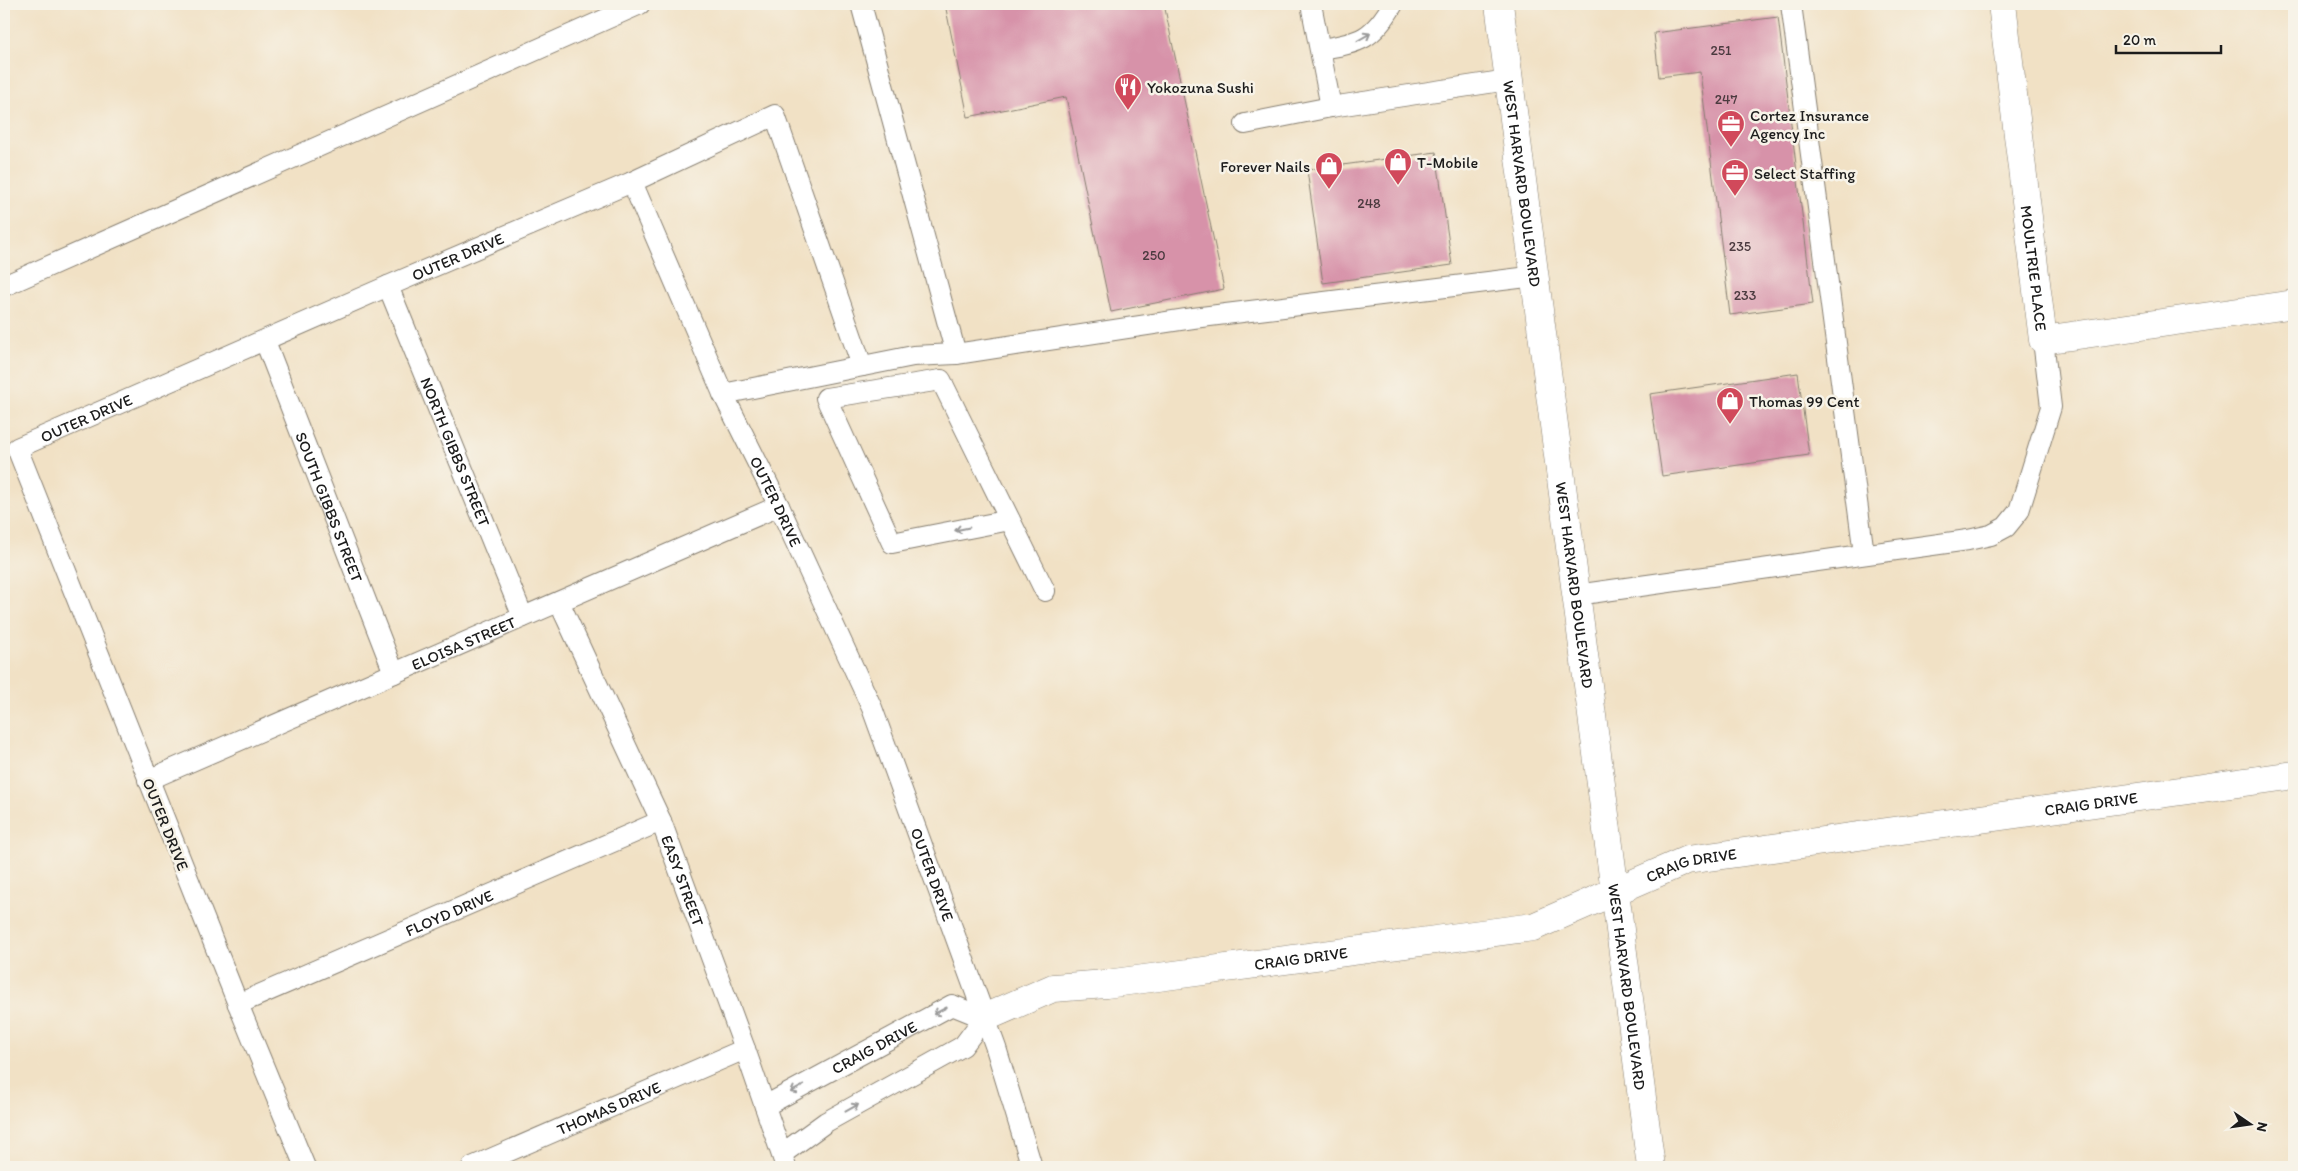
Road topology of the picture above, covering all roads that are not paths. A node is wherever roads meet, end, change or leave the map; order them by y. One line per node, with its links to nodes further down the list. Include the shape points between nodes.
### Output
1 (640, 4): 14 (lane)
2 (861, 4): 19 (lane)
3 (1311, 4): 8 (lane)
4 (1393, 4): 8 (lane, one-way to 4, via 1352,44 1372,33 1384,21)
5 (1499, 4): 9 (street, WEST HARVARD BOULEVARD)
6 (1791, 4): 25 (lane)
7 (2002, 4): 17 (street, MOULTRIE PLACE)
8 (1321, 49): 10 (lane)
9 (1508, 80): 10 (lane); 13 (street, WEST HARVARD BOULEVARD)
10 (1331, 107): 11 (lane)
11 (1245, 124)
12 (632, 182): 15 (lane, OUTER DRIVE); 20 (lane, via 774,115); 21 (lane, OUTER DRIVE)
13 (1536, 276): 19 (lane, via 1193,318); 27 (street, WEST HARVARD BOULEVARD)
14 (4, 286)
15 (388, 286): 18 (lane, OUTER DRIVE); 29 (lane, NORTH GIBBS STREET)
16 (2294, 304): 17 (street, MOULTRIE PLACE)
17 (2043, 340): 25 (lane, via 2051,406 2020,511 2006,527 1991,535)
18 (265, 341): 22 (lane, OUTER DRIVE); 30 (lane, SOUTH GIBBS STREET)
19 (956, 354): 20 (lane, via 913,356)
20 (862, 366): 21 (lane)
21 (724, 394): 23 (lane, OUTER DRIVE)
22 (10, 451): 32 (lane, OUTER DRIVE)
23 (779, 506): 28 (lane, ELOISA STREET); 36 (lane, OUTER DRIVE, via 872,708)
24 (1010, 520): 24 (lane, one-way to 24, via 892,543 826,398 941,380); 26 (lane)
25 (1864, 554): 27 (lane)
26 (1045, 591)
27 (1576, 595): 34 (street, WEST HARVARD BOULEVARD)
28 (559, 602): 29 (lane, ELOISA STREET); 33 (lane, EASY STREET)
29 (523, 617): 30 (lane, ELOISA STREET)
30 (394, 673): 32 (lane, ELOISA STREET)
31 (2294, 775): 34 (street, CRAIG DRIVE, via 1687,860)
32 (148, 780): 35 (lane, OUTER DRIVE)
33 (661, 821): 35 (lane, FLOYD DRIVE); 37 (lane, EASY STREET)
34 (1615, 892): 36 (street, CRAIG DRIVE, via 1533,927 1106,984 1053,988); 43 (street, WEST HARVARD BOULEVARD)
35 (238, 1004): 40 (lane, OUTER DRIVE)
36 (984, 1018): 38 (lane, CRAIG DRIVE, one-way to 38, via 952,1005); 39 (lane, CRAIG DRIVE, one-way to 36, via 826,1122 963,1046); 42 (lane, OUTER DRIVE)
37 (745, 1049): 38 (lane, EASY STREET); 41 (lane, THOMAS DRIVE)
38 (765, 1106): 39 (lane, EASY STREET)
39 (784, 1161)
40 (305, 1167)
41 (472, 1167)
42 (1032, 1167)
43 (1650, 1167)

